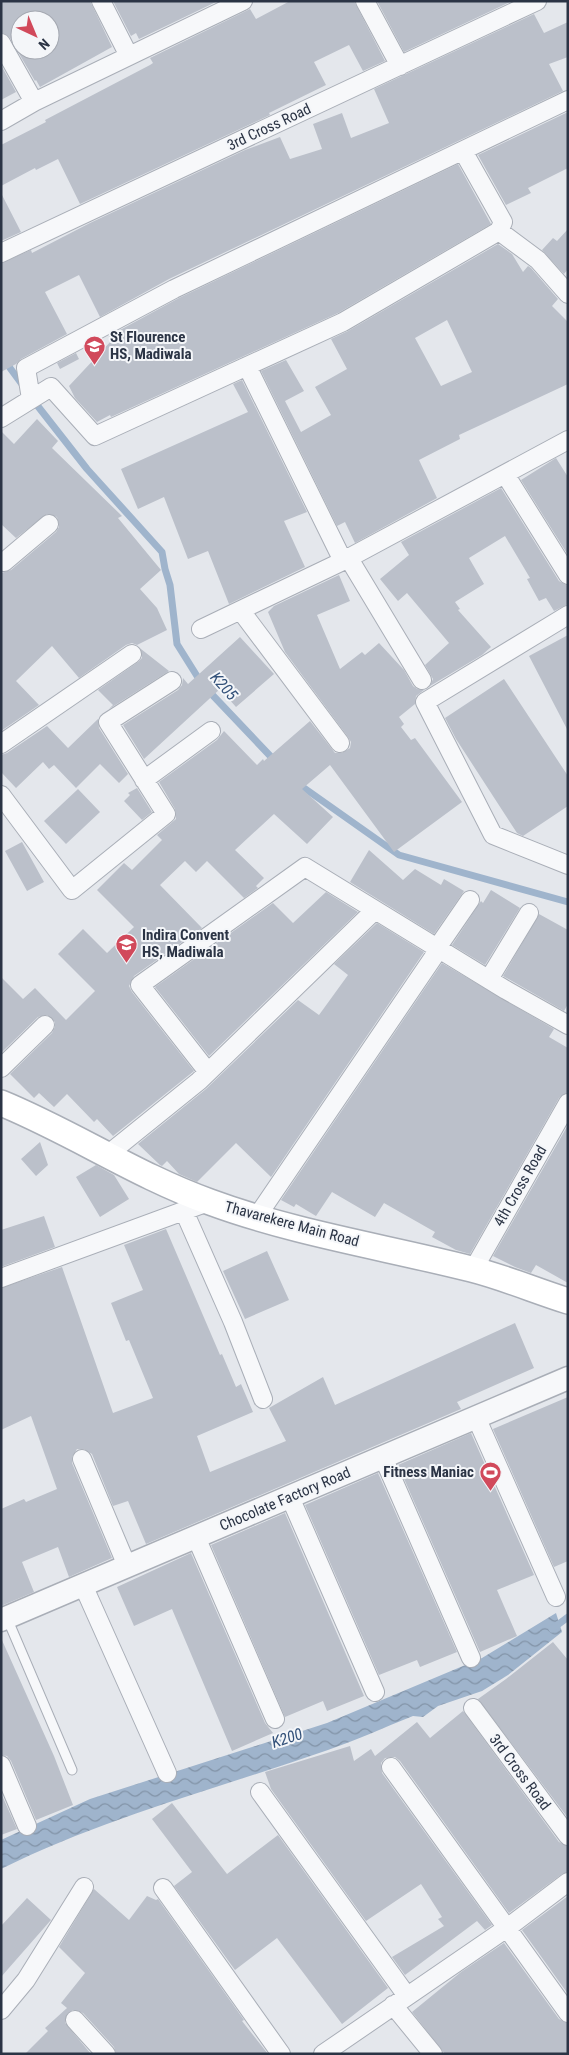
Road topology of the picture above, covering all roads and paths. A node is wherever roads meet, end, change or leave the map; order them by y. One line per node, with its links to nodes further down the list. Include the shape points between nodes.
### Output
1 (100, 1): 6 (street)
2 (243, 1): 6 (street)
3 (365, 1): 7 (street)
4 (537, 1): 7 (street, 3rd Cross Road)
5 (1, 43): 9 (street)
6 (130, 56): 9 (street)
7 (400, 66): 13 (street, 3rd Cross Road)
8 (568, 100): 11 (street)
9 (34, 102): 10 (street)
10 (1, 121)
11 (463, 151): 12 (street, via 503,222); 16 (street, via 174,289 26,368)
12 (499, 231): 14 (street, via 538,260); 15 (street, via 343,322)
13 (1, 253)
14 (568, 294)
15 (247, 366): 16 (street, via 95,436 51,387); 21 (street)
16 (31, 399): 17 (street)
17 (1, 418)
18 (568, 440): 19 (street)
19 (504, 474): 21 (street); 23 (street)
20 (49, 524): 22 (street)
21 (345, 559): 24 (street); 28 (street)
22 (2, 562)
23 (568, 575)
24 (241, 610): 26 (street); 31 (street)
25 (568, 614): 35 (street, via 425,702 493,835)
26 (201, 629)
27 (132, 654): 32 (street)
28 (422, 680)
29 (172, 681): 33 (street, via 108,722)
30 (211, 731): 33 (street)
31 (340, 743)
32 (1, 744)
33 (144, 780): 34 (street, via 166,814 72,890)
34 (1, 795)
35 (568, 865)
36 (470, 900): 39 (street)
37 (375, 910): 39 (street); 44 (street); 44 (street, via 304,867 140,985)
38 (529, 914): 40 (street)
39 (438, 948): 40 (street); 50 (street)
40 (489, 979): 42 (street)
41 (45, 1025): 43 (street)
42 (568, 1025)
43 (1, 1068)
44 (208, 1072): 47 (street)
45 (1, 1103): 47 (main road, Thavarekere Main Road)
46 (568, 1103): 51 (street, 4th Cross Road)
47 (106, 1156): 48 (main road, Thavarekere Main Road)
48 (208, 1202): 49 (street); 50 (main road, Thavarekere Main Road)
49 (184, 1211): 52 (street); 55 (street, via 234,1322)
50 (256, 1218): 51 (main road, Thavarekere Main Road)
51 (473, 1270): 53 (main road, Thavarekere Main Road)
52 (1, 1278)
53 (568, 1301)
54 (568, 1378): 56 (street, Chocolate Factory Road)
55 (263, 1399)
56 (476, 1417): 57 (street, Chocolate Factory Road); 63 (street)
57 (383, 1457): 59 (street, Chocolate Factory Road); 65 (street)
58 (82, 1459): 61 (street)
59 (290, 1497): 60 (street, Chocolate Factory Road); 66 (street)
60 (196, 1537): 61 (street, Chocolate Factory Road); 68 (street)
61 (127, 1566): 62 (street, Chocolate Factory Road)
62 (83, 1585): 64 (street, Chocolate Factory Road); 72 (street)
63 (556, 1597)
64 (4, 1619): 71 (lane)
65 (471, 1658)
66 (375, 1692)
67 (473, 1708): 75 (street, 3rd Cross Road)
68 (275, 1719)
69 (1, 1765): 74 (street)
70 (391, 1767): 79 (street)
71 (72, 1770)
72 (167, 1773)
73 (260, 1792): 80 (street)
74 (27, 1826)
75 (568, 1836)
76 (568, 1882): 79 (street)
77 (84, 1887): 81 (street, via 26,1980)
78 (163, 1888): 85 (street)
79 (507, 1928): 80 (street); 82 (street)
80 (400, 2000): 86 (street); 87 (street)
81 (1, 2010)
82 (568, 2013)
83 (75, 2020): 84 (street)
84 (106, 2054)
85 (282, 2054)
86 (323, 2054)
87 (433, 2054)

